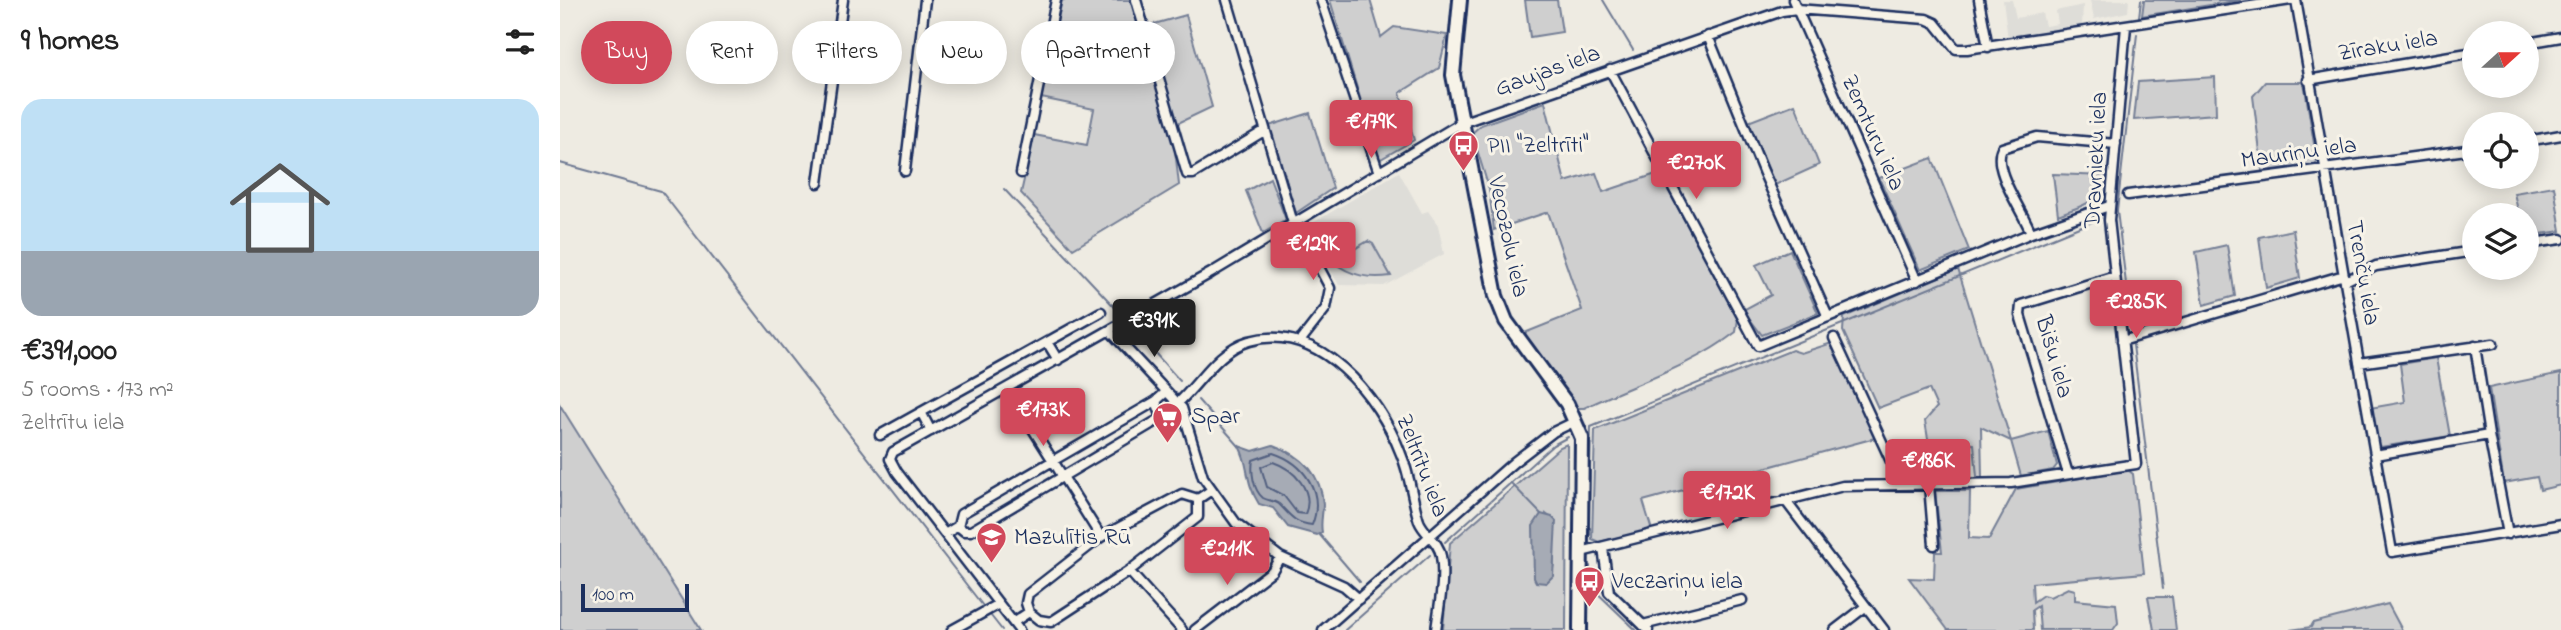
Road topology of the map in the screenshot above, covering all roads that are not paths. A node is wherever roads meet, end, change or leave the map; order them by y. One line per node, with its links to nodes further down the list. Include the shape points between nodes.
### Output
1 (843, 0): 31 (street)
2 (925, 0): 27 (street)
3 (1056, 0): 29 (street)
4 (1136, 0): 22 (street, via 1187,174)
5 (1227, 0): 22 (street)
6 (1321, 0): 30 (street)
7 (1460, 0): 21 (street, Vecozolu iela, via 1452,75)
8 (1793, 0): 12 (street, Zemturu iela)
9 (1979, 0): 17 (street)
10 (2291, 0): 13 (street, Gaujas iela)
11 (2296, 0): 20 (street, Trenču iela)
12 (1797, 9): 14 (street, Gaujas iela); 17 (street, Gaujas iela, via 1926,19 1935,23 1956,49); 41 (street, Zemturu iela)
13 (2126, 26): 17 (street, Gaujas iela); 25 (street, Dravnieku iela)
14 (1708, 36): 19 (street, Gaujas iela); 43 (street)
15 (2561, 37): 16 (street)
16 (2539, 41)
17 (1988, 47)
18 (2462, 54): 20 (street, Zīraku iela)
19 (1610, 70): 21 (street, Gaujas iela); 43 (street, via 1758,346)
20 (2308, 80): 28 (street, Trenču iela)
21 (1461, 123): 30 (street, Gaujas iela); 58 (street, Vecozolu iela, via 1500,310)
22 (1264, 131): 34 (street)
23 (2561, 135): 24 (street)
24 (2539, 139)
25 (2116, 144): 33 (street, Dravnieku iela); 35 (street, via 2036,137 2002,148 1997,160 2001,172)
26 (2462, 151): 28 (street, Mauriņu iela)
27 (905, 171)
28 (2324, 171): 32 (street, Mauriņu iela); 40 (street, Trenču iela)
29 (1021, 173)
30 (1379, 173): 34 (street, Gaujas iela)
31 (818, 183)
32 (2129, 195)
33 (2109, 205): 35 (street); 39 (street, Dravnieku iela)
34 (1294, 223): 44 (street, Gaujas iela); 46 (street, via 1330,288 1326,308)
35 (2031, 233): 41 (street)
36 (2561, 239): 37 (street)
37 (2539, 242)
38 (2462, 253): 40 (street, via 2376,266)
39 (2115, 276): 47 (street, Dravnieku iela); 64 (street, Bišu iela, via 2021,305 2020,315)
40 (2344, 278): 47 (street); 52 (street, Trenču iela)
41 (1917, 281): 43 (street)
42 (1101, 312): 48 (street)
43 (1828, 317)
44 (1110, 331): 51 (street, Gaujas iela); 54 (street)
45 (1834, 338): 66 (street)
46 (1301, 340): 56 (street, via 1258,339 1235,347); 75 (street, Zeltrītu iela, via 1348,374 1377,407 1402,455 1419,521)
47 (2122, 341): 64 (street, Dravnieku iela, via 2136,464)
48 (1048, 342): 51 (street); 57 (street)
49 (2493, 344): 50 (street)
50 (2475, 346): 52 (street); 61 (street)
51 (1058, 360): 53 (street, Gaujas iela)
52 (2359, 363): 62 (street, Trenču iela)
53 (1007, 388): 59 (street, Gaujas iela); 63 (street)
54 (1166, 392): 55 (street); 56 (street)
55 (1156, 401): 63 (street); 65 (street, via 1161,415 1158,420)
56 (1178, 403): 68 (street)
57 (921, 412): 59 (street); 60 (street)
58 (1576, 421): 75 (street, Zeltrītu iela, via 1535,445); 79 (street, Vecozolu iela, via 1582,438)
59 (932, 430): 73 (street, Gaujas iela, via 893,452 891,463)
60 (880, 435)
61 (2488, 435): 62 (street); 74 (street)
62 (2375, 456): 74 (street, Trenču iela, via 2392,552)
63 (1052, 459): 65 (street); 72 (street, via 961,514)
64 (2068, 474): 67 (street, via 2011,483)
65 (1062, 477): 72 (street, via 971,531); 76 (street)
66 (1901, 483): 67 (street); 70 (street, via 1843,486)
67 (1929, 485): 77 (street)
68 (1210, 491): 69 (street); 80 (street, via 1236,523)
69 (1198, 499): 76 (street, via 1182,494); 81 (street, via 1198,517)
70 (1785, 500): 78 (street); 85 (street)
71 (2561, 524): 74 (street)
72 (958, 526): 73 (street)
73 (945, 534): 84 (street)
74 (2508, 534)
75 (1429, 536): 82 (street, Zeltrītu iela); 93 (street, via 1441,559)
76 (1101, 537): 86 (street, via 1028,594)
77 (1934, 545)
78 (1603, 548): 79 (street); 88 (street, via 1609,592)
79 (1581, 552): 94 (street, Vecozolu iela)
80 (1280, 557): 82 (street, via 1343,586); 91 (street, via 1272,571)
81 (1129, 570): 86 (street, via 1051,622); 90 (street)
82 (1359, 599): 92 (street, Zeltrītu iela)
83 (1742, 600): 88 (street)
84 (999, 604): 87 (street); 89 (street)
85 (1865, 607): 95 (street); 96 (street)
86 (1029, 612): 87 (street)
87 (1016, 626)
88 (1645, 627)
89 (952, 630)
90 (1182, 630)
91 (1195, 630)
92 (1323, 630)
93 (1436, 630)
94 (1580, 630)
95 (1835, 630)
96 (1884, 630)

